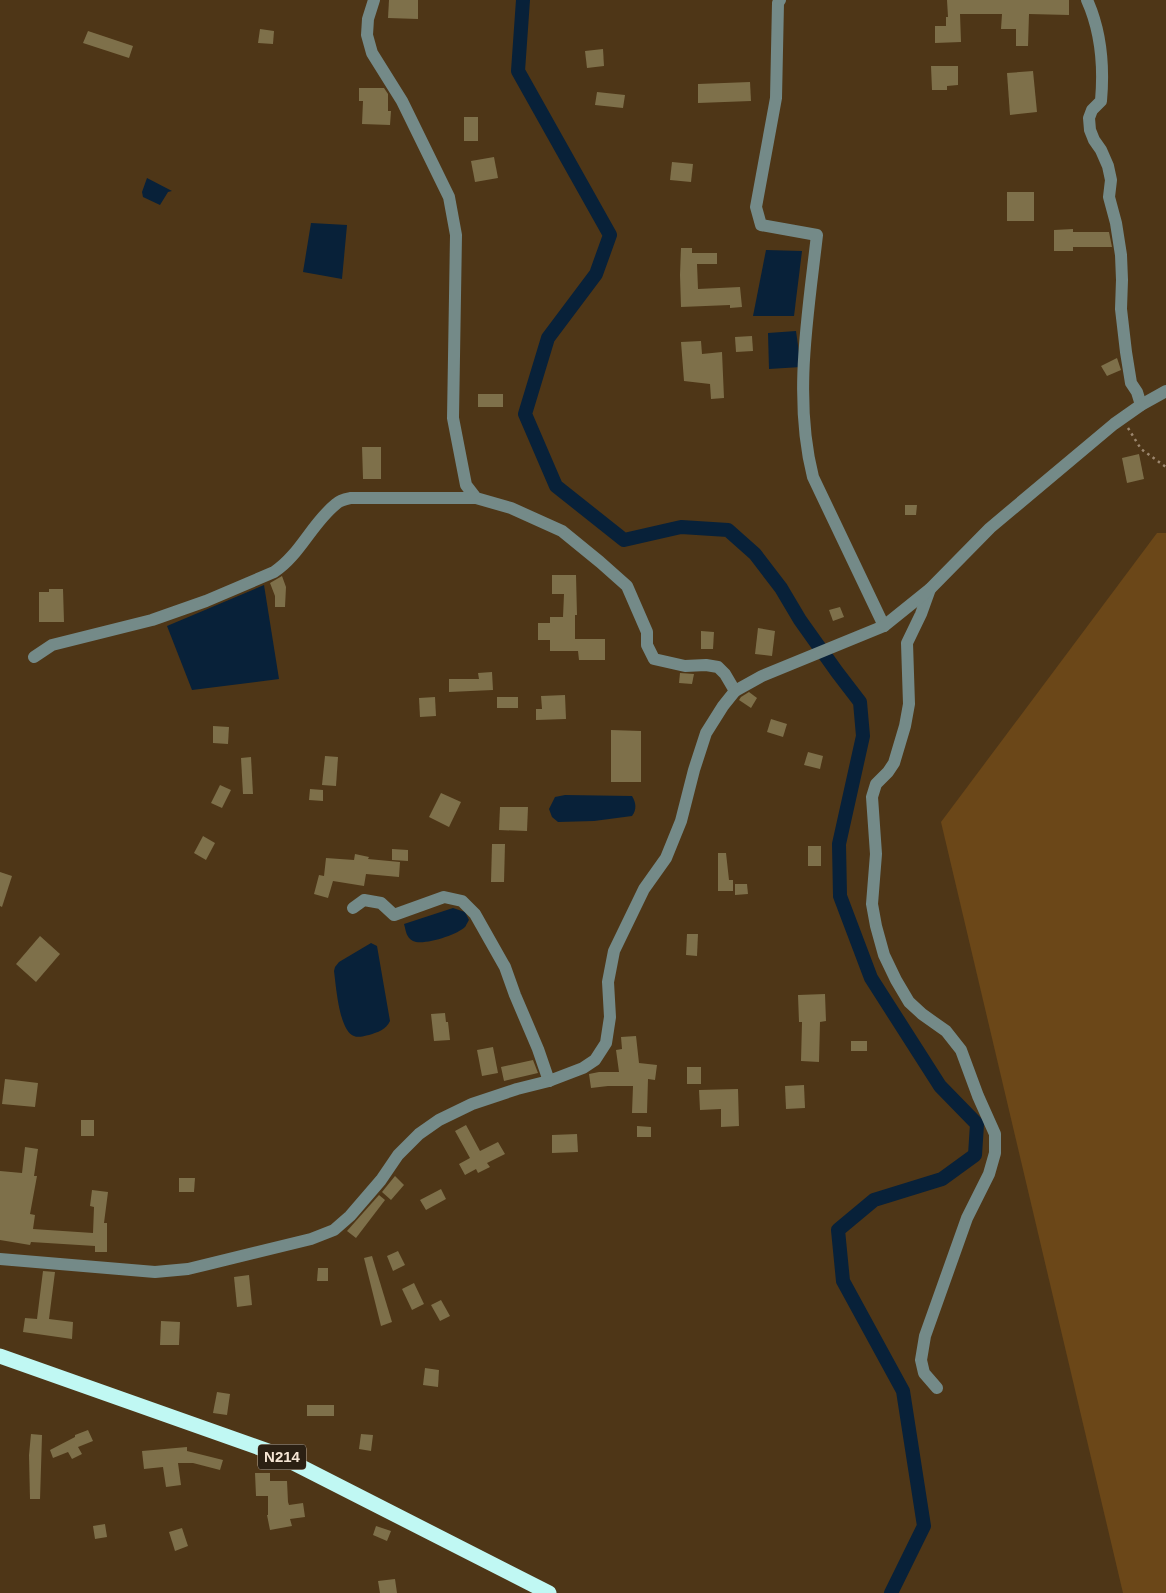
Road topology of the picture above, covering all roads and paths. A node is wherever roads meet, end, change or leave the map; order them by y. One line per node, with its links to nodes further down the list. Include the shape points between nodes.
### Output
1 (374, 0): 8 (street, via 367,35 372,53 402,101 449,197 453,216 456,235 453,418 466,485)
2 (780, 0): 10 (street, via 776,98 756,207 761,225 817,235 806,337 803,411 807,454 814,477)
3 (1088, 0): 5 (street, via 1096,25 1102,65 1101,100 1089,118 1090,130 1108,166 1111,180 1109,197 1121,255 1121,308 1126,352 1131,383)
4 (1166, 391): 5 (street)
5 (1140, 405): 6 (street)
6 (1122, 418): 7 (path, via 1141,449); 9 (street, via 990,528)
7 (1166, 467)
8 (476, 498): 11 (street, via 351,498 337,502 284,565 274,572 206,601 152,620 52,646); 12 (street, via 511,508 562,531 627,586 647,632 648,646 654,659 685,666 718,667)
9 (930, 589): 10 (street); 17 (street, via 907,643 909,704 905,726 894,763 876,784 872,797 876,854 872,904 884,954 896,980 910,1002 946,1031 961,1050 995,1134 995,1153 989,1174 967,1218 925,1336 921,1360 924,1373)
10 (884, 626): 12 (street, via 762,676)
11 (34, 657)
12 (735, 691): 14 (street, via 706,733 681,821 666,858 644,889 614,951 608,982 610,1017 606,1043 595,1060)
13 (353, 908): 14 (street, via 364,900 381,903 394,915 444,897 462,901 475,914 505,967)
14 (550, 1081): 15 (street, via 472,1104 439,1120 398,1155 350,1216 334,1230 312,1239 188,1269 155,1272)
15 (0, 1259)
16 (0, 1356): 18 (highway, N214, via 274,1454)
17 (937, 1388)
18 (549, 1593)

